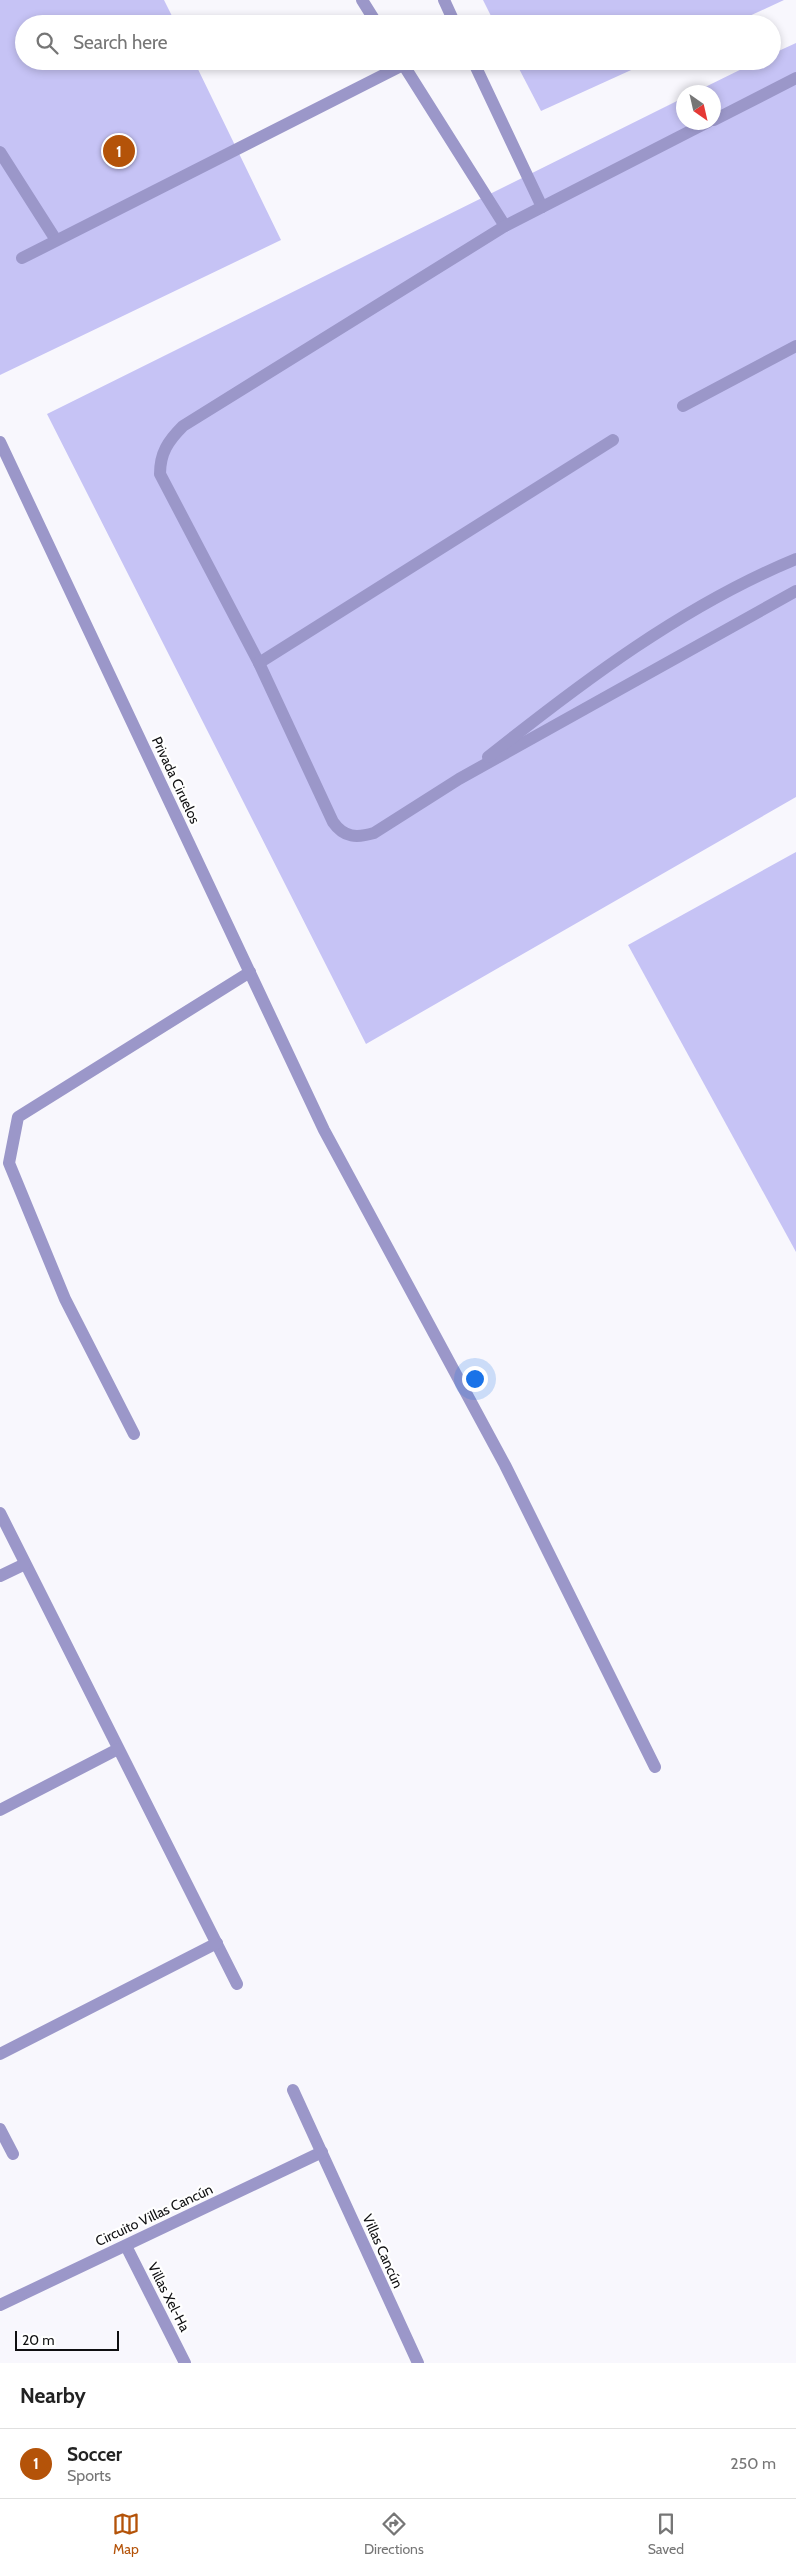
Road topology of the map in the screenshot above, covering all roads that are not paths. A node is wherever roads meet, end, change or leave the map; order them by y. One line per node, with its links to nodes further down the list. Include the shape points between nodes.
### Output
1 (362, 0): 3 (street)
2 (444, 0): 4 (street)
3 (371, 15)
4 (451, 15)
5 (388, 70): 14 (street)
6 (406, 70): 13 (street)
7 (477, 70): 12 (street)
8 (796, 78): 9 (street)
9 (721, 116)
10 (692, 130): 12 (street)
11 (0, 152): 14 (street)
12 (542, 207): 13 (street)
13 (505, 226): 22 (street, via 183,426 164,449 160,474)
14 (56, 240): 15 (street)
15 (22, 258)
16 (796, 346): 17 (street)
17 (683, 406)
18 (613, 440): 22 (street)
19 (0, 442): 24 (street, Privada Ciruelos)
20 (796, 558): 23 (street, via 705,604 574,688)
21 (796, 591): 23 (street)
22 (259, 663): 23 (street, via 338,830 358,838 374,833)
23 (459, 779)
24 (250, 972): 25 (street, via 18,1117 9,1163 65,1299); 30 (street, Privada Ciruelos, via 324,1130 506,1465)
25 (134, 1434)
26 (0, 1513): 27 (street)
27 (25, 1564): 28 (street); 29 (street)
28 (0, 1576)
29 (118, 1749): 31 (street); 32 (street)
30 (655, 1767)
31 (0, 1810)
32 (217, 1943): 33 (street); 34 (street)
33 (237, 1984)
34 (0, 2054)
35 (293, 2090): 37 (street, Villas Cancún)
36 (0, 2129): 38 (street)
37 (322, 2152): 39 (street, Circuito Villas Cancún); 42 (street, Villas Cancún)
38 (13, 2154)
39 (126, 2246): 40 (street, Circuito Villas Cancún); 41 (street, Villas Xel-Ha)
40 (0, 2305)
41 (185, 2363)
42 (418, 2363)

